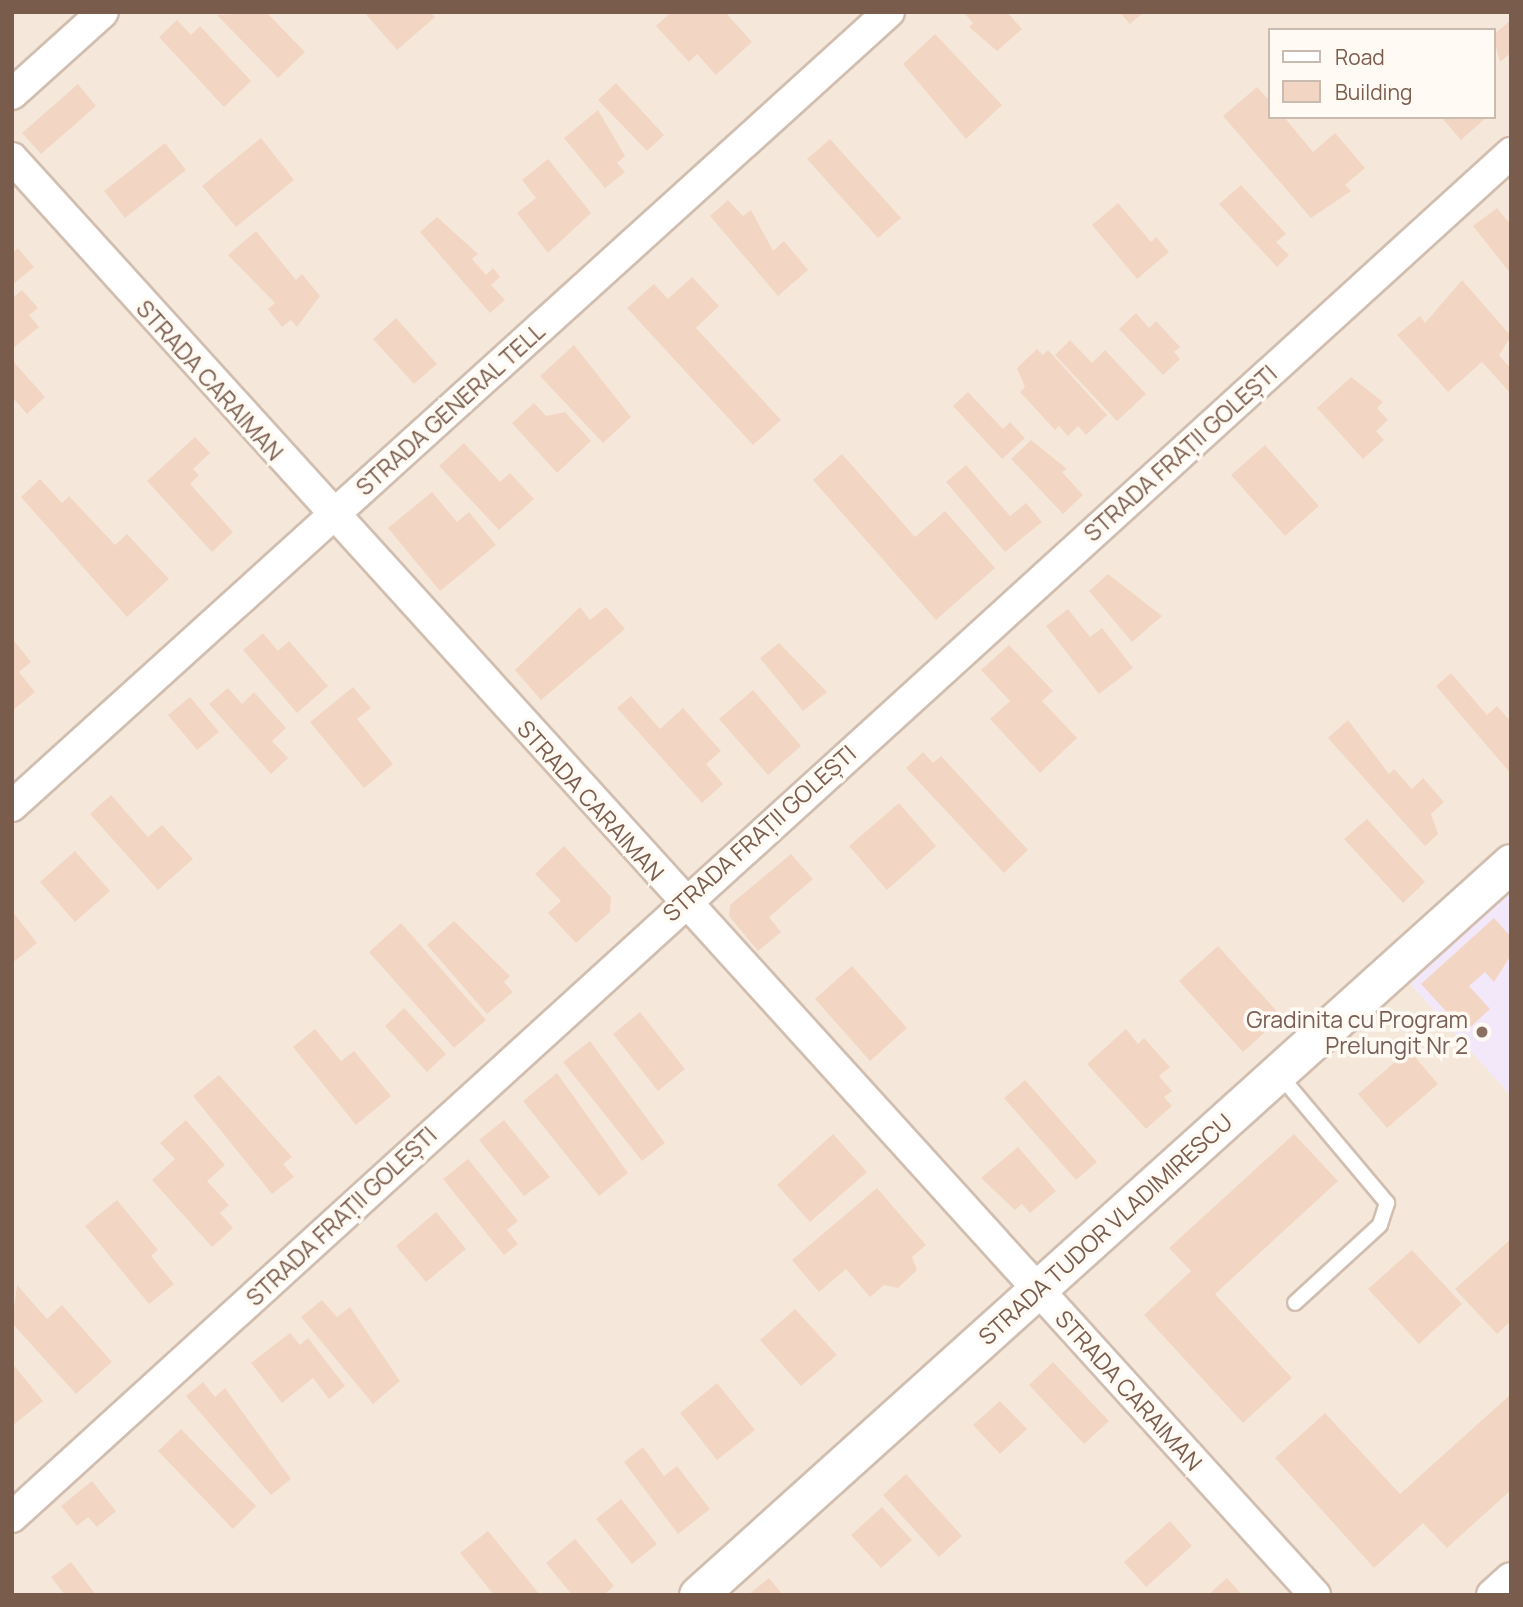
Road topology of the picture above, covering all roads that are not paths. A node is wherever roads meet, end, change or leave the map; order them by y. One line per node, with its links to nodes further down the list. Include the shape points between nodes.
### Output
1 (103, 12): 3 (street)
2 (888, 12): 6 (street, STRADA GENERAL TELL)
3 (12, 94)
4 (1511, 153): 9 (street, STRADA FRAȚII GOLEȘTI)
5 (12, 158): 6 (street, STRADA CARAIMAN)
6 (332, 516): 7 (street, STRADA GENERAL TELL); 9 (street, STRADA CARAIMAN)
7 (12, 806)
8 (1511, 863): 10 (street, STRADA TUDOR VLADIMIRESCU)
9 (683, 902): 11 (street, STRADA CARAIMAN); 13 (street, STRADA FRAȚII GOLEȘTI)
10 (1278, 1073): 11 (street, STRADA TUDOR VLADIMIRESCU); 12 (lane, via 1387,1203 1380,1224)
11 (1038, 1290): 15 (street, STRADA TUDOR VLADIMIRESCU); 16 (street, STRADA CARAIMAN)
12 (1295, 1303)
13 (12, 1517)
14 (1511, 1578): 17 (street)
15 (698, 1595)
16 (1315, 1595)
17 (1493, 1595)

